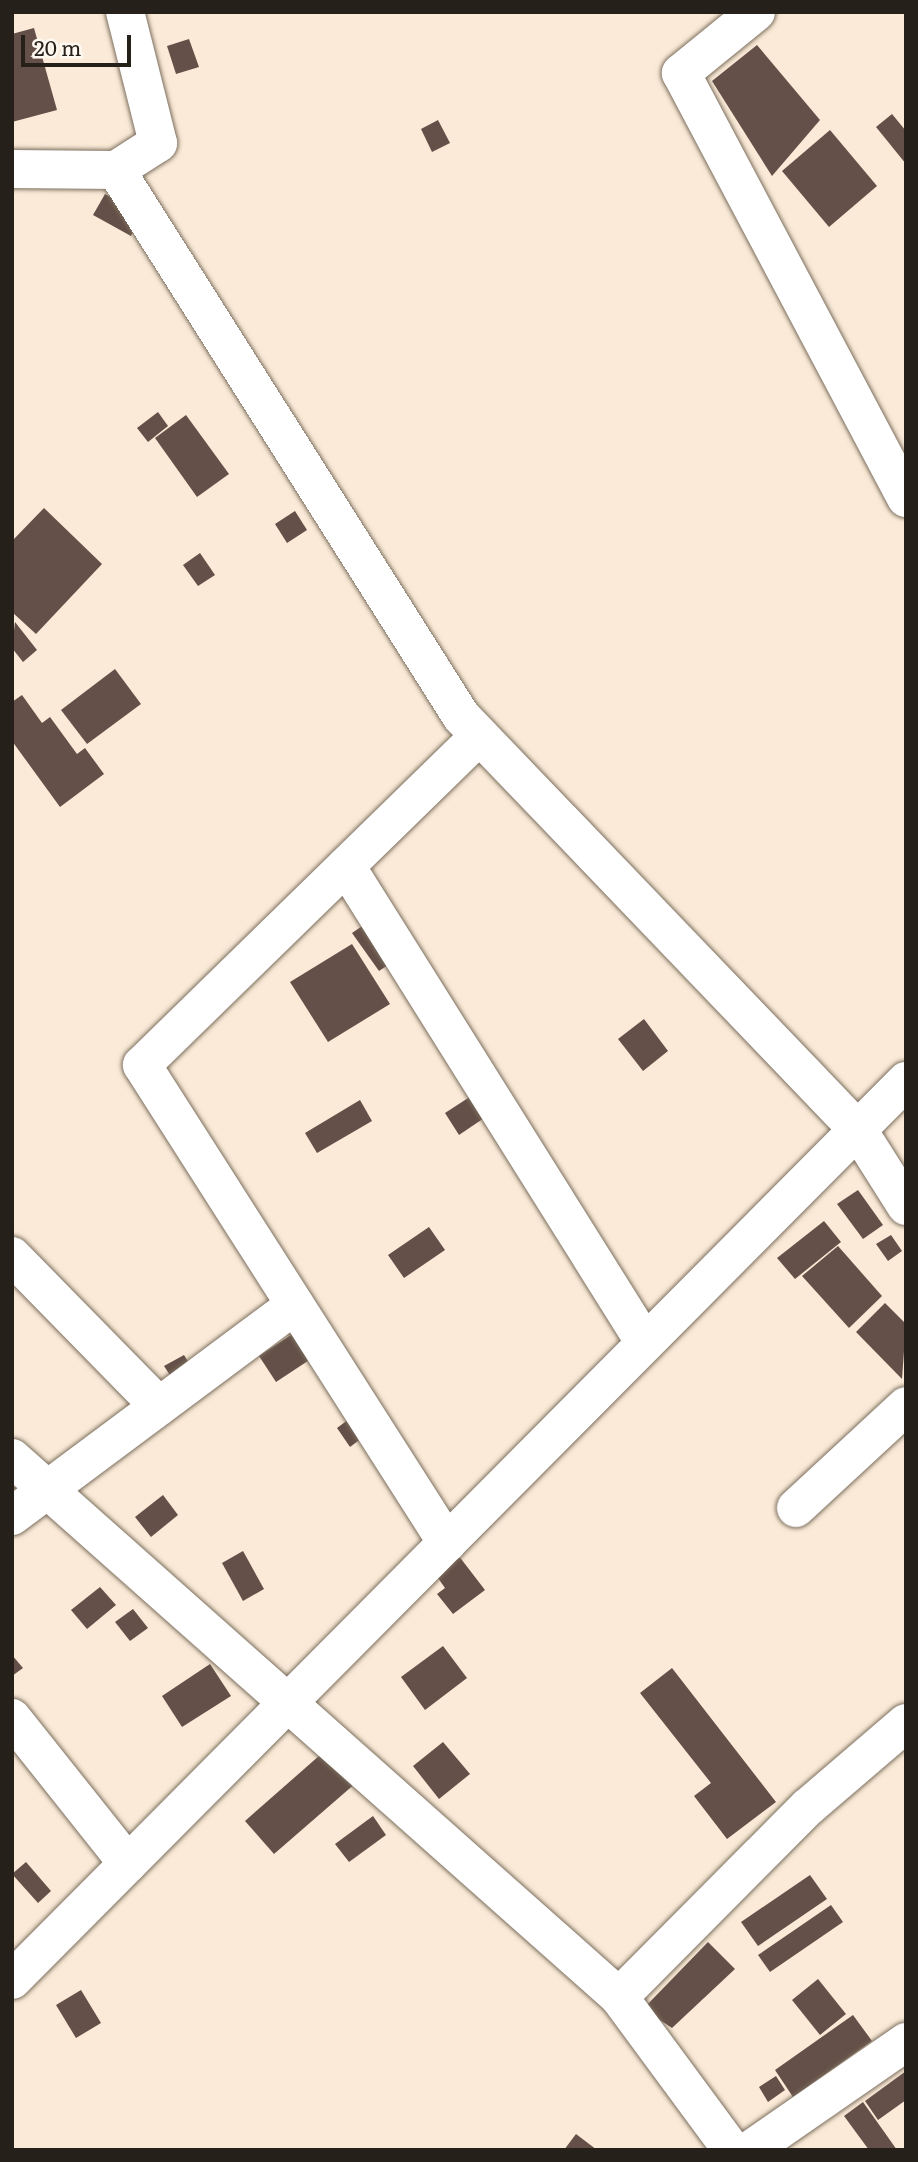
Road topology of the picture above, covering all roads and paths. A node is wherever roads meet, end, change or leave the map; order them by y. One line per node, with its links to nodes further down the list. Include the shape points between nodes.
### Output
1 (125, 12): 4 (street, via 158,143)
2 (756, 12): 5 (street, via 681,74)
3 (12, 169): 4 (street)
4 (116, 170): 6 (street, via 461,716)
5 (906, 498)
6 (479, 736): 7 (street); 9 (street)
7 (346, 866): 12 (street, via 142,1065); 13 (street)
8 (906, 1081): 9 (street)
9 (858, 1130): 10 (street); 13 (street)
10 (906, 1206)
11 (12, 1256): 14 (street)
12 (295, 1305): 14 (street); 20 (street)
13 (645, 1343): 20 (street)
14 (159, 1406): 17 (street)
15 (906, 1406): 18 (street)
16 (12, 1458): 17 (street)
17 (48, 1489): 19 (street); 21 (street)
18 (796, 1508)
19 (12, 1516)
20 (447, 1543): 21 (street)
21 (288, 1702): 24 (street); 26 (street)
22 (12, 1718): 24 (street)
23 (906, 1723): 26 (street, via 808,1807)
24 (128, 1864): 25 (street)
25 (12, 1980)
26 (619, 1997): 28 (street)
27 (906, 2042): 29 (street)
28 (732, 2150)
29 (750, 2150)

